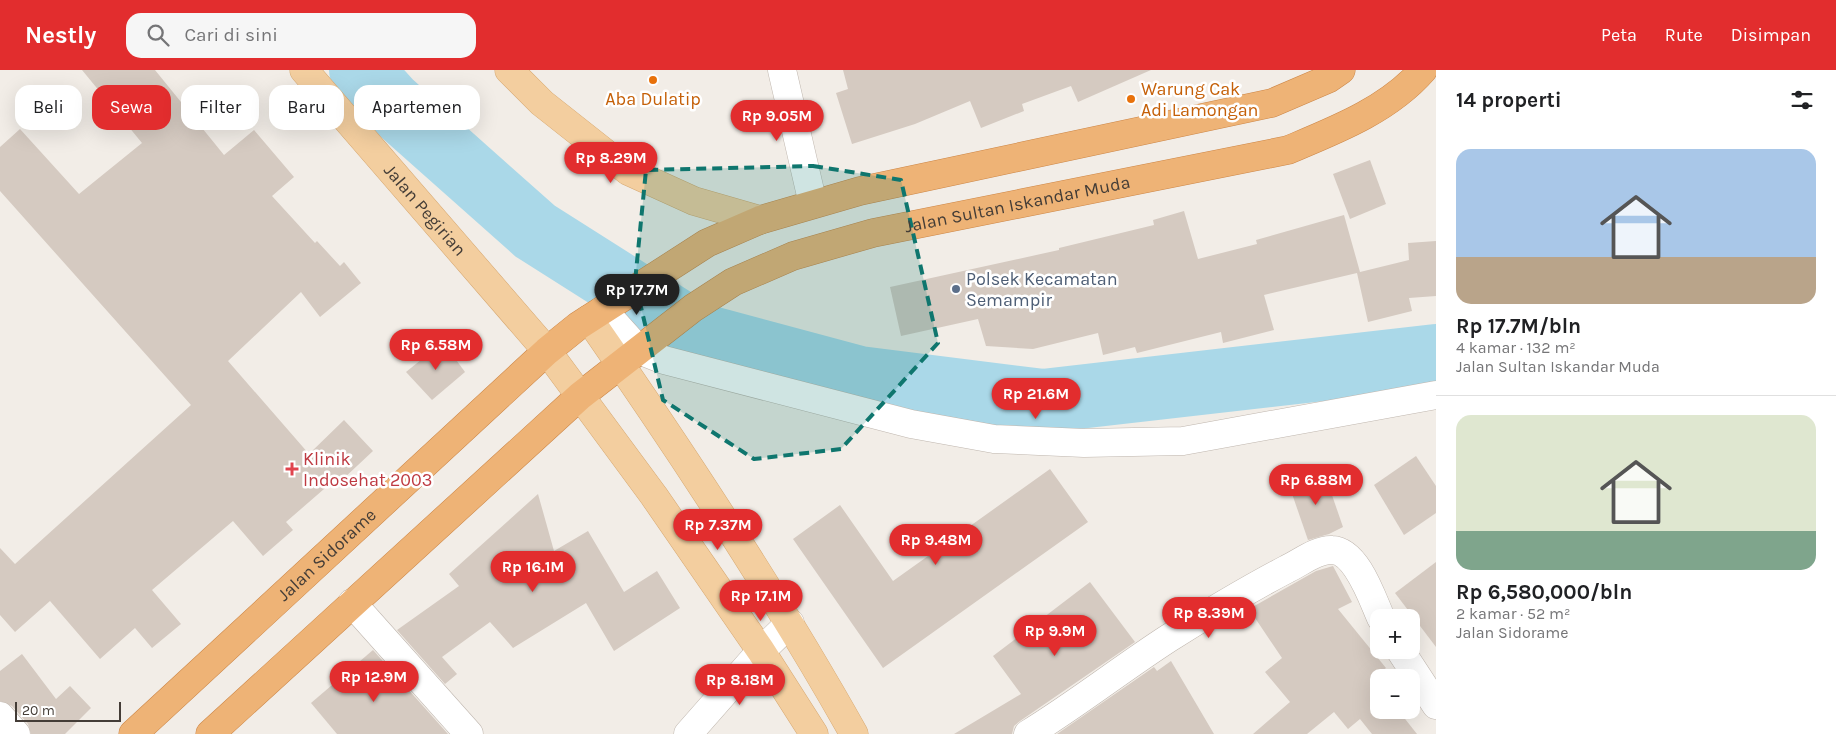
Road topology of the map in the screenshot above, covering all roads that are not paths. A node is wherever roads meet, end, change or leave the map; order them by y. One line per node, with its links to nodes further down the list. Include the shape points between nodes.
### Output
1 (304, 70): 10 (main road, Jalan Pegirian)
2 (509, 70): 7 (main road, via 542,103 628,171 694,201)
3 (782, 70): 6 (street)
4 (1341, 70): 6 (highway, via 1328,79 1272,103 860,191)
5 (1423, 70): 9 (highway, Jalan Sultan Iskandar Muda, via 1412,82 1352,123 1288,150 873,233 793,256 733,282)
6 (813, 204): 7 (highway)
7 (760, 220): 8 (highway, via 707,243)
8 (602, 310): 9 (street); 10 (highway, Jalan Sidorame)
9 (640, 349): 11 (street, via 682,364 911,424 994,439 1084,444 1183,441); 12 (highway); 15 (main road, via 640,390)
10 (547, 351): 12 (main road, Jalan Pegirian); 21 (highway, Jalan Sidorame)
11 (1436, 395)
12 (580, 396): 13 (highway); 16 (main road, Jalan Pegirian)
13 (352, 602): 22 (highway); 23 (street)
14 (1377, 609): 27 (street, via 1354,562 1343,553 1332,550 1318,553 1168,638 1071,708)
15 (790, 623): 16 (street); 26 (main road)
16 (762, 651): 24 (street); 25 (main road, Jalan Pegirian)
17 (1406, 659): 18 (street)
18 (1436, 705)
19 (0, 716): 20 (street)
20 (16, 734)
21 (133, 734)
22 (210, 734)
23 (468, 734)
24 (688, 734)
25 (814, 734)
26 (854, 734)
27 (1028, 734)

